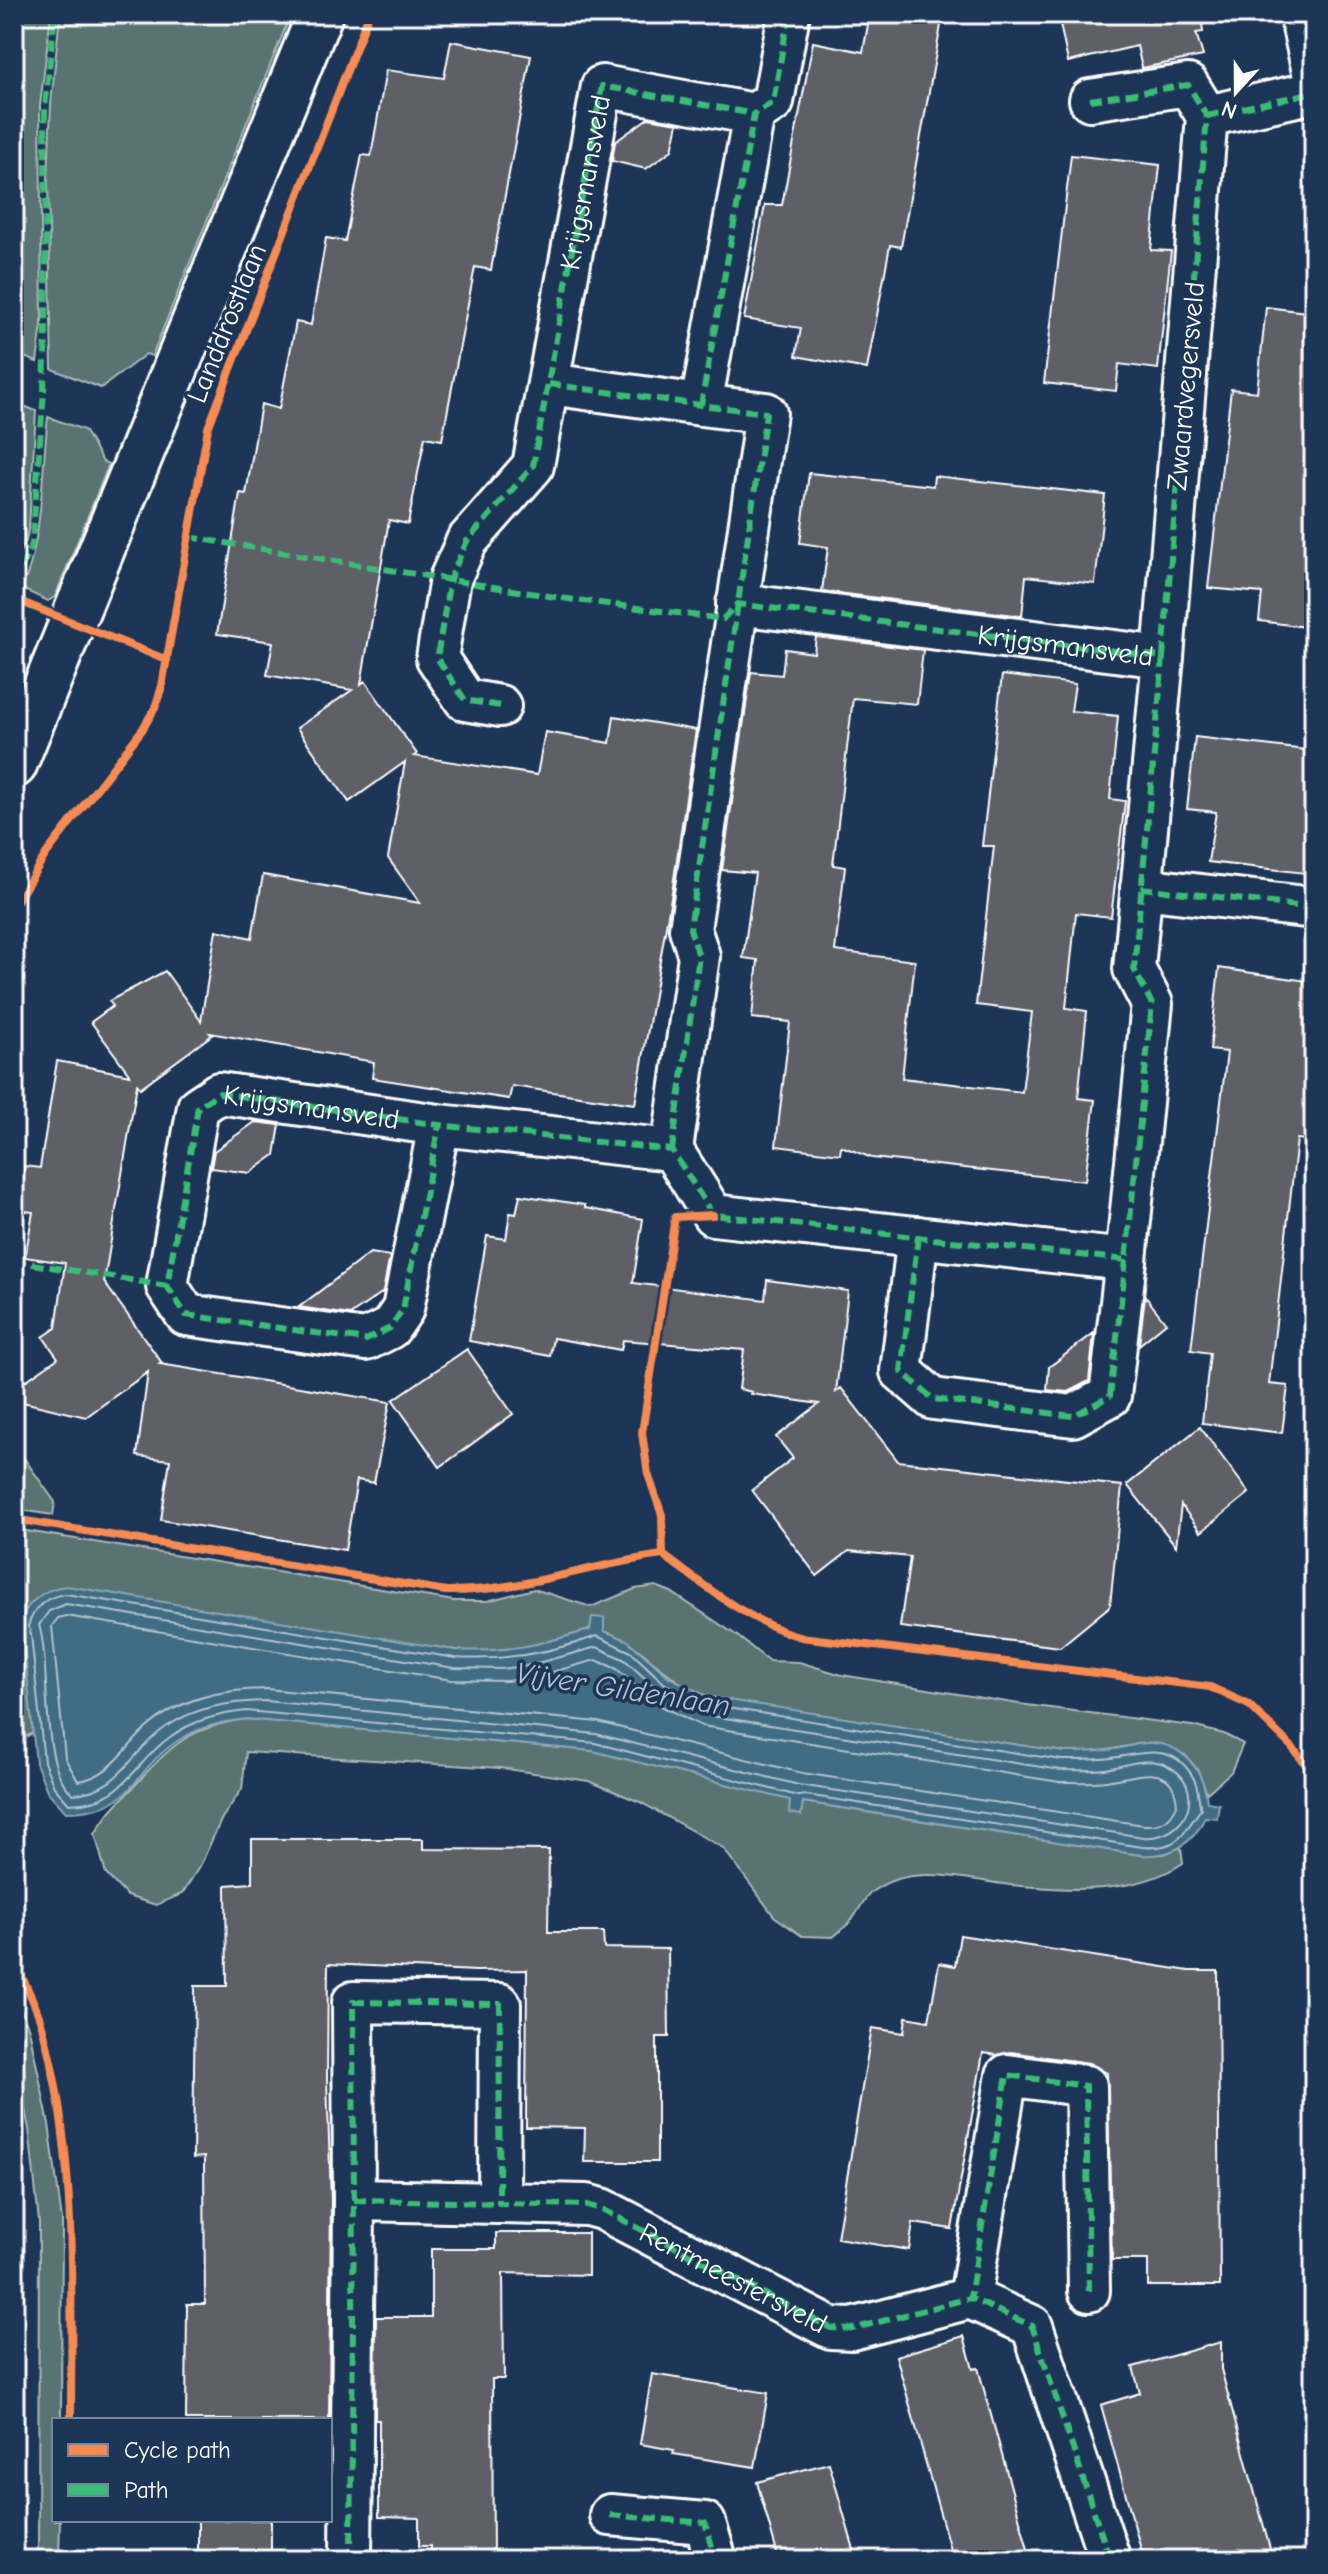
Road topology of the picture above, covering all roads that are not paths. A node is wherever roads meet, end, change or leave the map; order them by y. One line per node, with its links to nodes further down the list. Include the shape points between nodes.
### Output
1 (320, 14): 14 (street, Landdrostlaan)
2 (789, 14): 7 (street, via 773,102)
3 (1300, 14): 4 (street)
4 (1314, 76)
5 (1314, 92): 8 (street)
6 (1090, 100): 8 (street, via 1188,85)
7 (754, 114): 9 (street, Krijgsmansveld, via 602,86); 10 (street)
8 (1207, 116): 12 (street, Zwaardvegersveld)
9 (549, 384): 10 (street); 13 (street, Krijgsmansveld, via 533,466 467,541 450,579 437,658 465,700)
10 (701, 405): 11 (street, via 766,413)
11 (737, 604): 12 (street, Krijgsmansveld); 18 (street, via 690,929 699,956)
12 (1163, 657): 15 (street, Krijgsmansveld)
13 (500, 706)
14 (14, 765)
15 (1141, 888): 16 (street); 20 (street, Krijgsmansveld, via 1134,969 1152,1004)
16 (1314, 908)
17 (439, 1125): 17 (street, Krijgsmansveld, via 219,1093 198,1107 167,1286 186,1315 366,1340 390,1328 403,1309); 18 (street, Krijgsmansveld)
18 (672, 1150): 19 (street, via 713,1215)
19 (918, 1237): 20 (street); 20 (street, Krijgsmansveld, via 901,1371 933,1399 1073,1416 1110,1396)
20 (1126, 1260)
21 (354, 2200): 22 (street, Rentmeestersveld); 22 (street, via 353,2002 500,2004); 26 (street)
22 (499, 2203): 24 (street, Rentmeestersveld, via 602,2209 831,2328 852,2329)
23 (1089, 2291): 24 (street, via 1086,2086 1007,2075)
24 (970, 2298): 28 (street, via 1032,2326)
25 (610, 2515): 27 (street, via 705,2523)
26 (351, 2560)
27 (716, 2560)
28 (1110, 2560)

